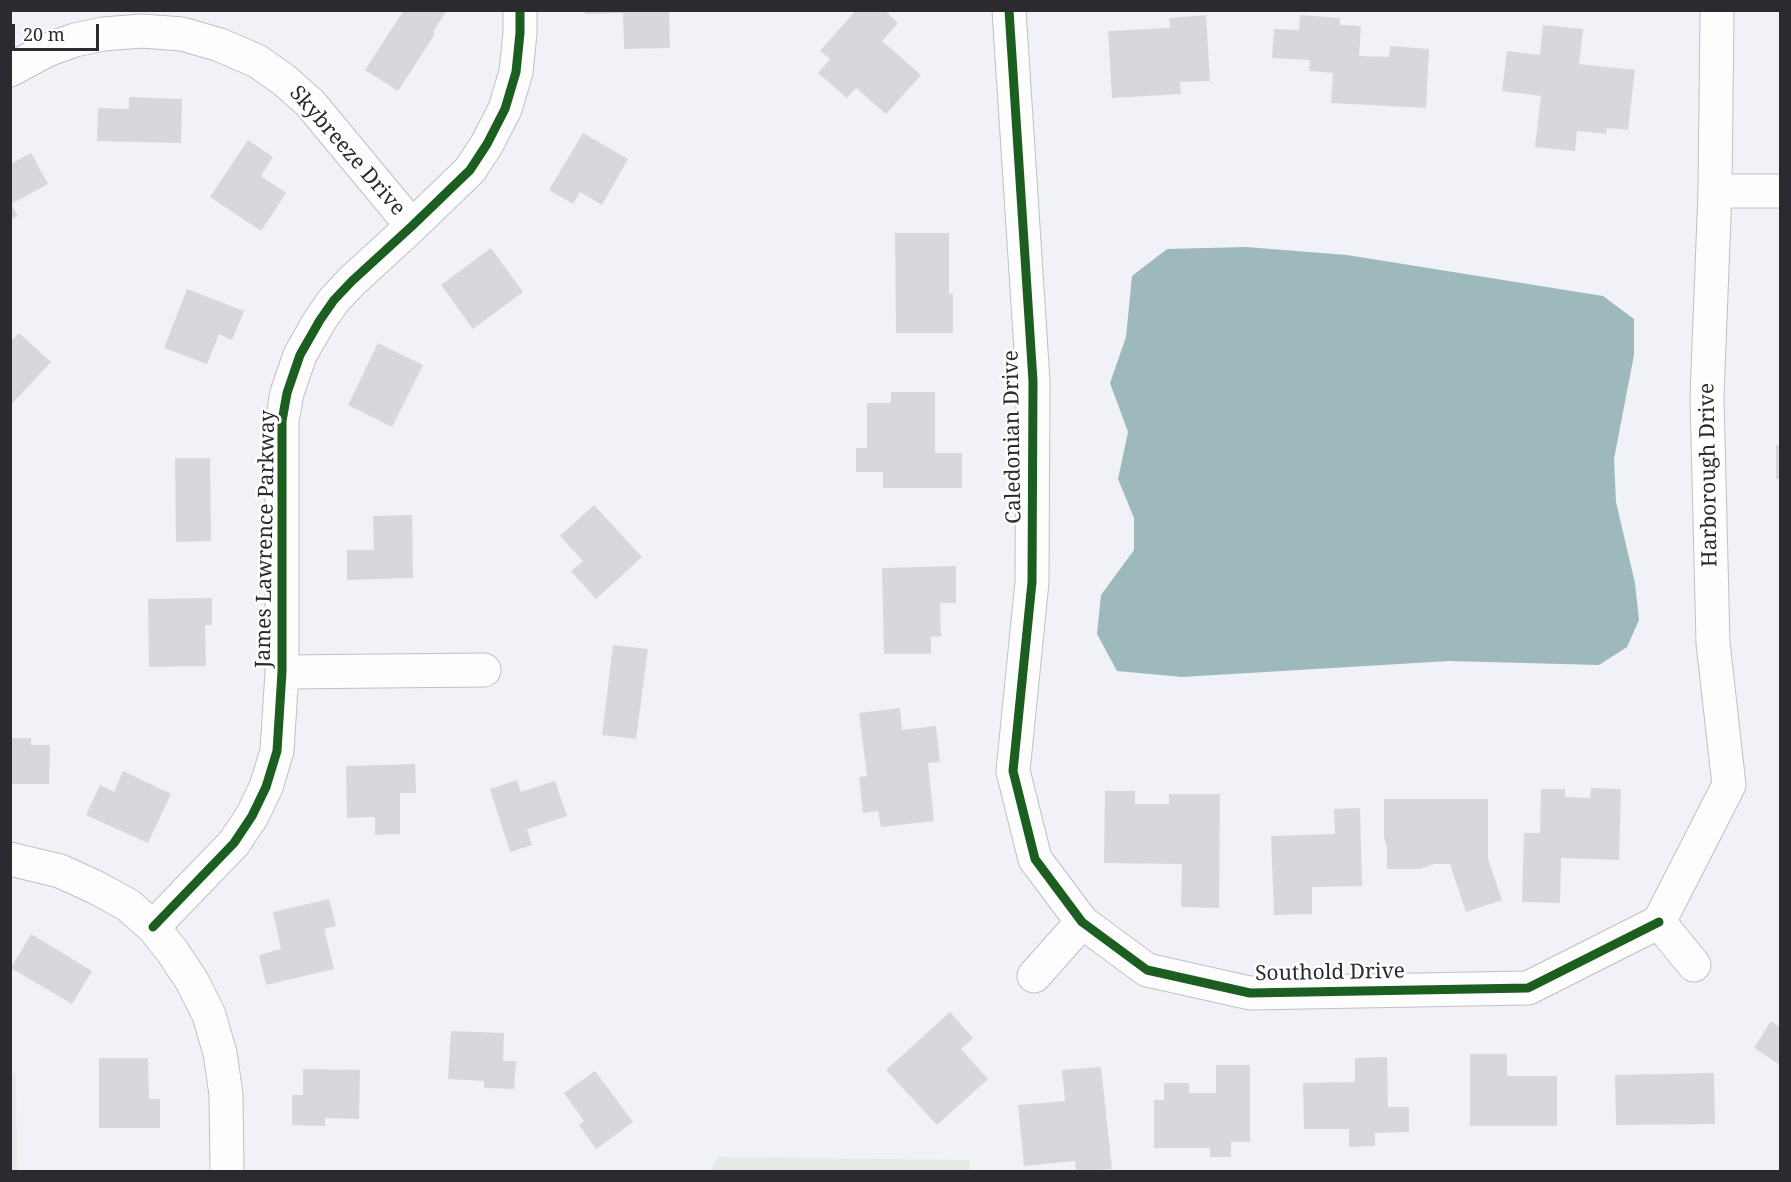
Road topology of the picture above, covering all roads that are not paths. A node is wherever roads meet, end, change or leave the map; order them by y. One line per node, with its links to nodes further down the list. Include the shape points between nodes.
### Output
1 (520, 10): 7 (street, James Lawrence Parkway, via 516,72 505,109 488,144 470,170)
2 (1009, 10): 11 (street, Caledonian Drive, via 1033,381 1032,582 1013,771)
3 (1717, 10): 5 (street, Harborough Drive)
4 (10, 70): 7 (street, Skybreeze Drive, via 47,50 103,34 172,33 220,45 256,61 310,103)
5 (1715, 191): 6 (street); 13 (street, Harborough Drive, via 1707,397 1713,643 1729,785)
6 (1780, 191)
7 (412, 226): 9 (street, James Lawrence Parkway, via 334,300 300,355 287,393 281,441)
8 (484, 670): 9 (street)
9 (282, 672): 14 (street, James Lawrence Parkway, via 277,751 252,816 234,843)
10 (10, 859): 14 (street, via 95,886 128,905)
11 (1035, 859): 12 (street, Southold Drive)
12 (1082, 922): 13 (street, Southold Drive, via 1147,970 1250,993 1528,988); 16 (street)
13 (1659, 922): 15 (street)
14 (153, 927): 17 (street, via 192,981 209,1015 226,1094)
15 (1694, 965)
16 (1034, 976)
17 (227, 1172)

